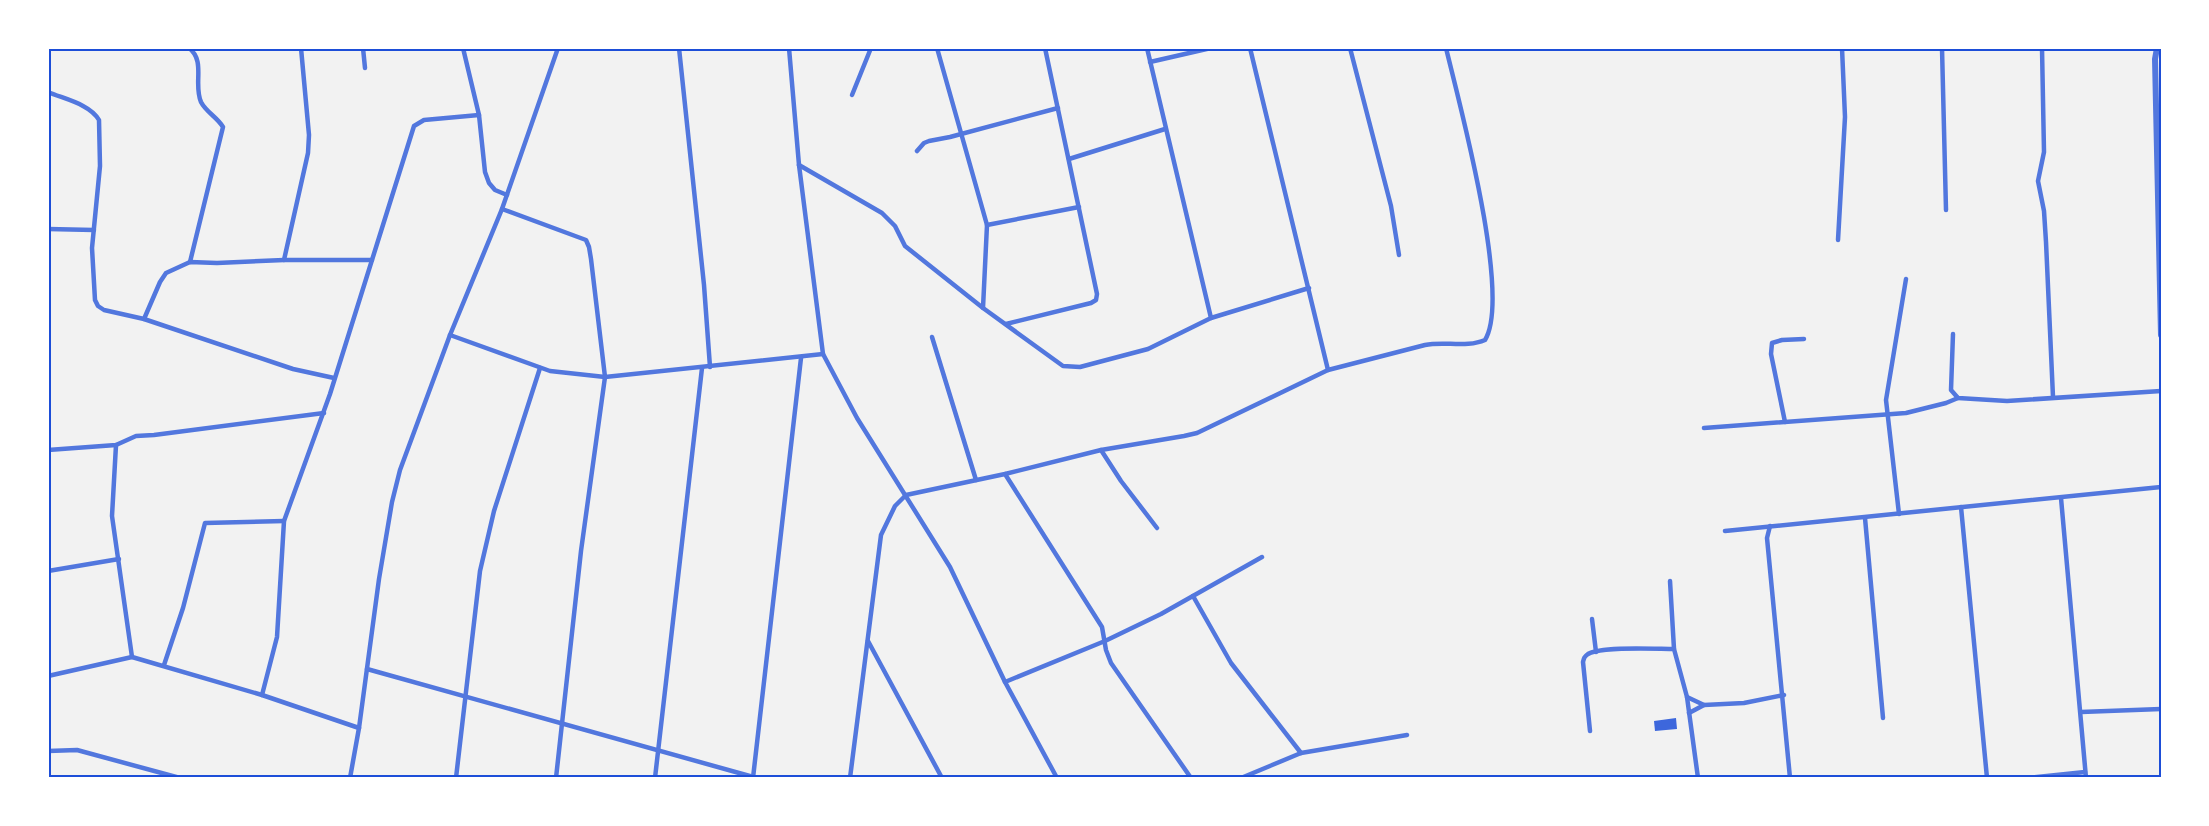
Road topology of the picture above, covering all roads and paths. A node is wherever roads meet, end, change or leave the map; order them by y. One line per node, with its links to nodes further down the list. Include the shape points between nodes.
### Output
1 (189, 48): 44 (street, via 198,58 200,100 223,127)
2 (301, 48): 42 (street, via 308,153)
3 (363, 48): 22 (street)
4 (463, 48): 26 (street)
5 (558, 48): 32 (street)
6 (679, 48): 59 (street)
7 (789, 48): 31 (street)
8 (871, 48): 24 (street)
9 (937, 48): 28 (street)
10 (1045, 48): 25 (street)
11 (1147, 48): 21 (street)
12 (1211, 48): 21 (street)
13 (1250, 48): 46 (street)
14 (1350, 48): 41 (street, via 1391,206)
15 (1446, 48): 62 (street, via 1471,148 1492,266 1489,334 1478,343 1440,342)
16 (1842, 48): 40 (street, via 1845,117)
17 (1942, 48): 35 (street)
18 (2042, 48): 66 (street, via 2044,153 2038,181 2044,211)
19 (2157, 48): 20 (street)
20 (2158, 59): 36 (street)
21 (1150, 62): 27 (street)
22 (365, 68)
23 (48, 92): 39 (street, via 89,109 99,120 100,166)
24 (852, 95)
25 (1058, 108): 28 (street); 30 (street)
26 (479, 115): 32 (street, via 485,172 495,190); 43 (street, via 424,120 414,126)
27 (1165, 129): 30 (street); 48 (street)
28 (960, 133): 29 (street, via 924,143); 37 (street)
29 (917, 151)
30 (1069, 159): 33 (street)
31 (799, 165): 47 (street, via 882,213 895,226 905,246); 57 (street)
32 (507, 195): 34 (street)
33 (1079, 207): 37 (street); 50 (street, via 1096,300)
34 (502, 209): 54 (street); 63 (street, via 586,240)
35 (1946, 210)
36 (2159, 216): 51 (street)
37 (987, 225): 47 (street)
38 (48, 229): 39 (street)
39 (94, 230): 49 (street, via 93,274 98,306)
40 (1838, 240)
41 (1399, 255)
42 (285, 260): 43 (street); 44 (street)
43 (372, 260): 64 (street)
44 (190, 262): 49 (street, via 166,273)
45 (1906, 279): 69 (street)
46 (1310, 288): 48 (street); 62 (street)
47 (983, 308): 50 (street)
48 (1211, 318): 50 (street, via 1148,349 1074,368 1063,366)
49 (144, 319): 64 (street, via 294,369)
50 (1006, 324)
51 (2161, 328): 53 (street)
52 (1953, 334): 67 (street, via 1951,390)
53 (2161, 334)
54 (450, 335): 60 (street); 99 (street, via 392,502)
55 (932, 337): 76 (street)
56 (1804, 339): 70 (street, via 1772,344)
57 (823, 354): 58 (street); 78 (street, via 857,418)
58 (801, 358): 59 (street); 124 (street)
59 (710, 367): 61 (street)
60 (540, 368): 63 (street); 105 (street, via 487,539)
61 (702, 368): 63 (street); 116 (street)
62 (1328, 370): 74 (street, via 1197,433)
63 (605, 377): 111 (street)
64 (334, 378): 68 (street)
65 (2161, 391): 66 (street)
66 (2052, 397): 67 (street, via 2007,401)
67 (1958, 399): 69 (street)
68 (324, 413): 72 (street, via 135,436); 83 (street)
69 (1887, 413): 70 (street); 81 (street)
70 (1785, 422): 71 (street)
71 (1704, 428)
72 (116, 445): 73 (street); 88 (street, via 111,507)
73 (48, 450)
74 (1101, 450): 75 (street); 85 (street)
75 (1005, 474): 76 (street); 94 (street, via 1102,627)
76 (976, 480): 78 (street)
77 (2161, 487): 79 (street)
78 (906, 495): 93 (street, via 895,506 881,535); 101 (street, via 950,567)
79 (2061, 498): 80 (street); 109 (street)
80 (1961, 507): 81 (street); 132 (street)
81 (1899, 514): 82 (street)
82 (1865, 518): 84 (street); 110 (street)
83 (284, 521): 98 (street, via 205,523); 102 (street, via 277,637)
84 (1770, 526): 86 (street); 103 (street, via 1767,538)
85 (1157, 528)
86 (1725, 531)
87 (1262, 557): 91 (street)
88 (119, 558): 89 (street); 97 (street)
89 (48, 571)
90 (1670, 581): 95 (street)
91 (1193, 596): 94 (street); 117 (street, via 1231,663)
92 (1592, 619): 96 (street)
93 (868, 641): 125 (street); 126 (street)
94 (1105, 641): 101 (street); 128 (street, via 1112,663)
95 (1674, 649): 96 (street); 104 (street)
96 (1596, 652): 113 (street, via 1588,654 1583,662)
97 (132, 657): 98 (street); 100 (street)
98 (164, 665): 102 (street)
99 (367, 669): 105 (street); 112 (street)
100 (48, 676)
101 (1005, 682): 127 (street)
102 (262, 695): 112 (street)
103 (1784, 695): 106 (street); 131 (street)
104 (1687, 697): 106 (street); 108 (street)
105 (466, 698): 111 (street); 121 (street)
106 (1704, 705): 108 (street)
107 (2161, 709): 109 (street)
108 (1689, 712): 130 (street)
109 (2081, 712): 118 (street)
110 (1883, 718)
111 (562, 724): 116 (street); 122 (street)
112 (359, 728): 120 (street)
113 (1590, 731)
114 (1407, 735): 117 (street)
115 (48, 751): 119 (street, via 77,750)
116 (658, 751): 123 (street); 124 (street)
117 (1301, 753): 129 (street)
118 (2086, 775): 133 (street)
119 (180, 778)
120 (350, 778)
121 (456, 778)
122 (556, 778)
123 (655, 778)
124 (754, 778)
125 (850, 778)
126 (942, 778)
127 (1057, 778)
128 (1191, 778)
129 (1241, 778)
130 (1698, 778)
131 (1790, 778)
132 (1987, 778)
133 (2026, 778)

